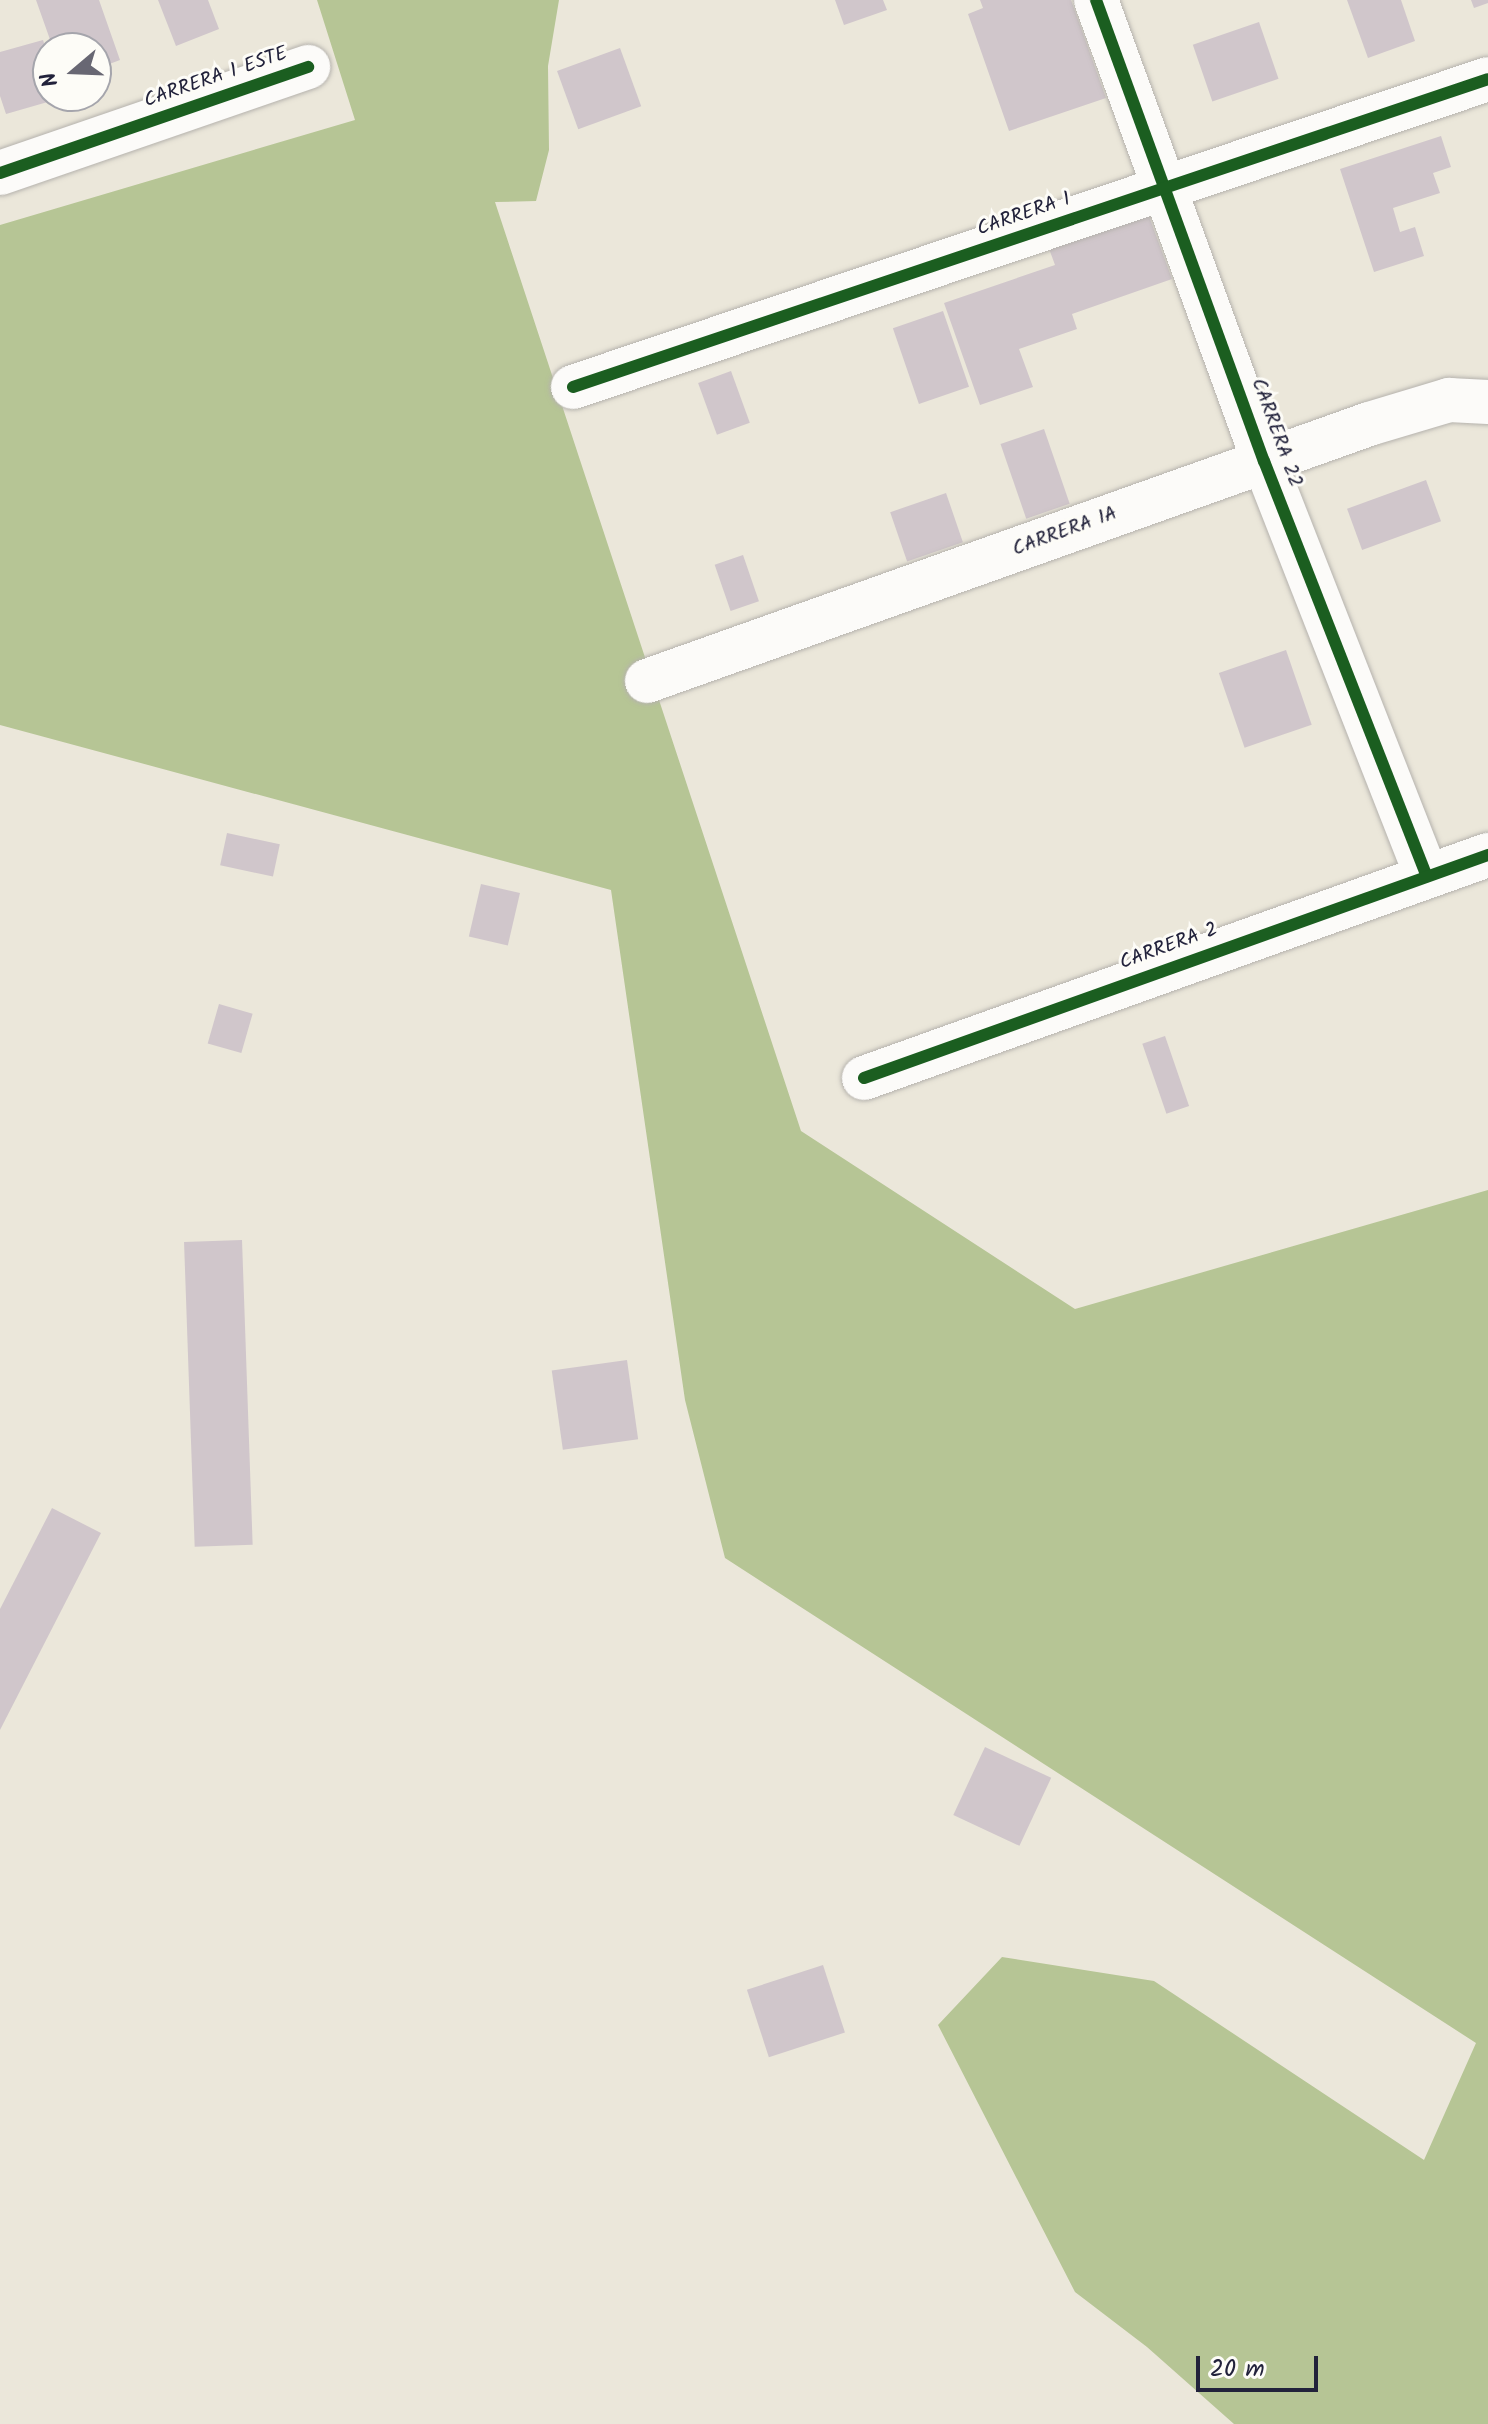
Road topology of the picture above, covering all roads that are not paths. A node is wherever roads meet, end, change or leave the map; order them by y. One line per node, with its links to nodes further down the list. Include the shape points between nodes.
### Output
1 (1096, 0): 5 (street, CARRERA 22)
2 (308, 67): 4 (street, CARRERA 1 ESTE)
3 (1488, 79): 5 (street, CARRERA 1)
4 (0, 173)
5 (1166, 188): 6 (street, CARRERA 1); 8 (street, CARRERA 22)
6 (573, 387)
7 (1488, 402): 8 (street, CARRERA 1A, via 1449,400)
8 (1264, 461): 9 (street, CARRERA 1A); 11 (street, CARRERA 22)
9 (647, 681)
10 (1488, 855): 11 (street, CARRERA 2)
11 (1427, 876): 12 (street, CARRERA 2)
12 (864, 1078)

